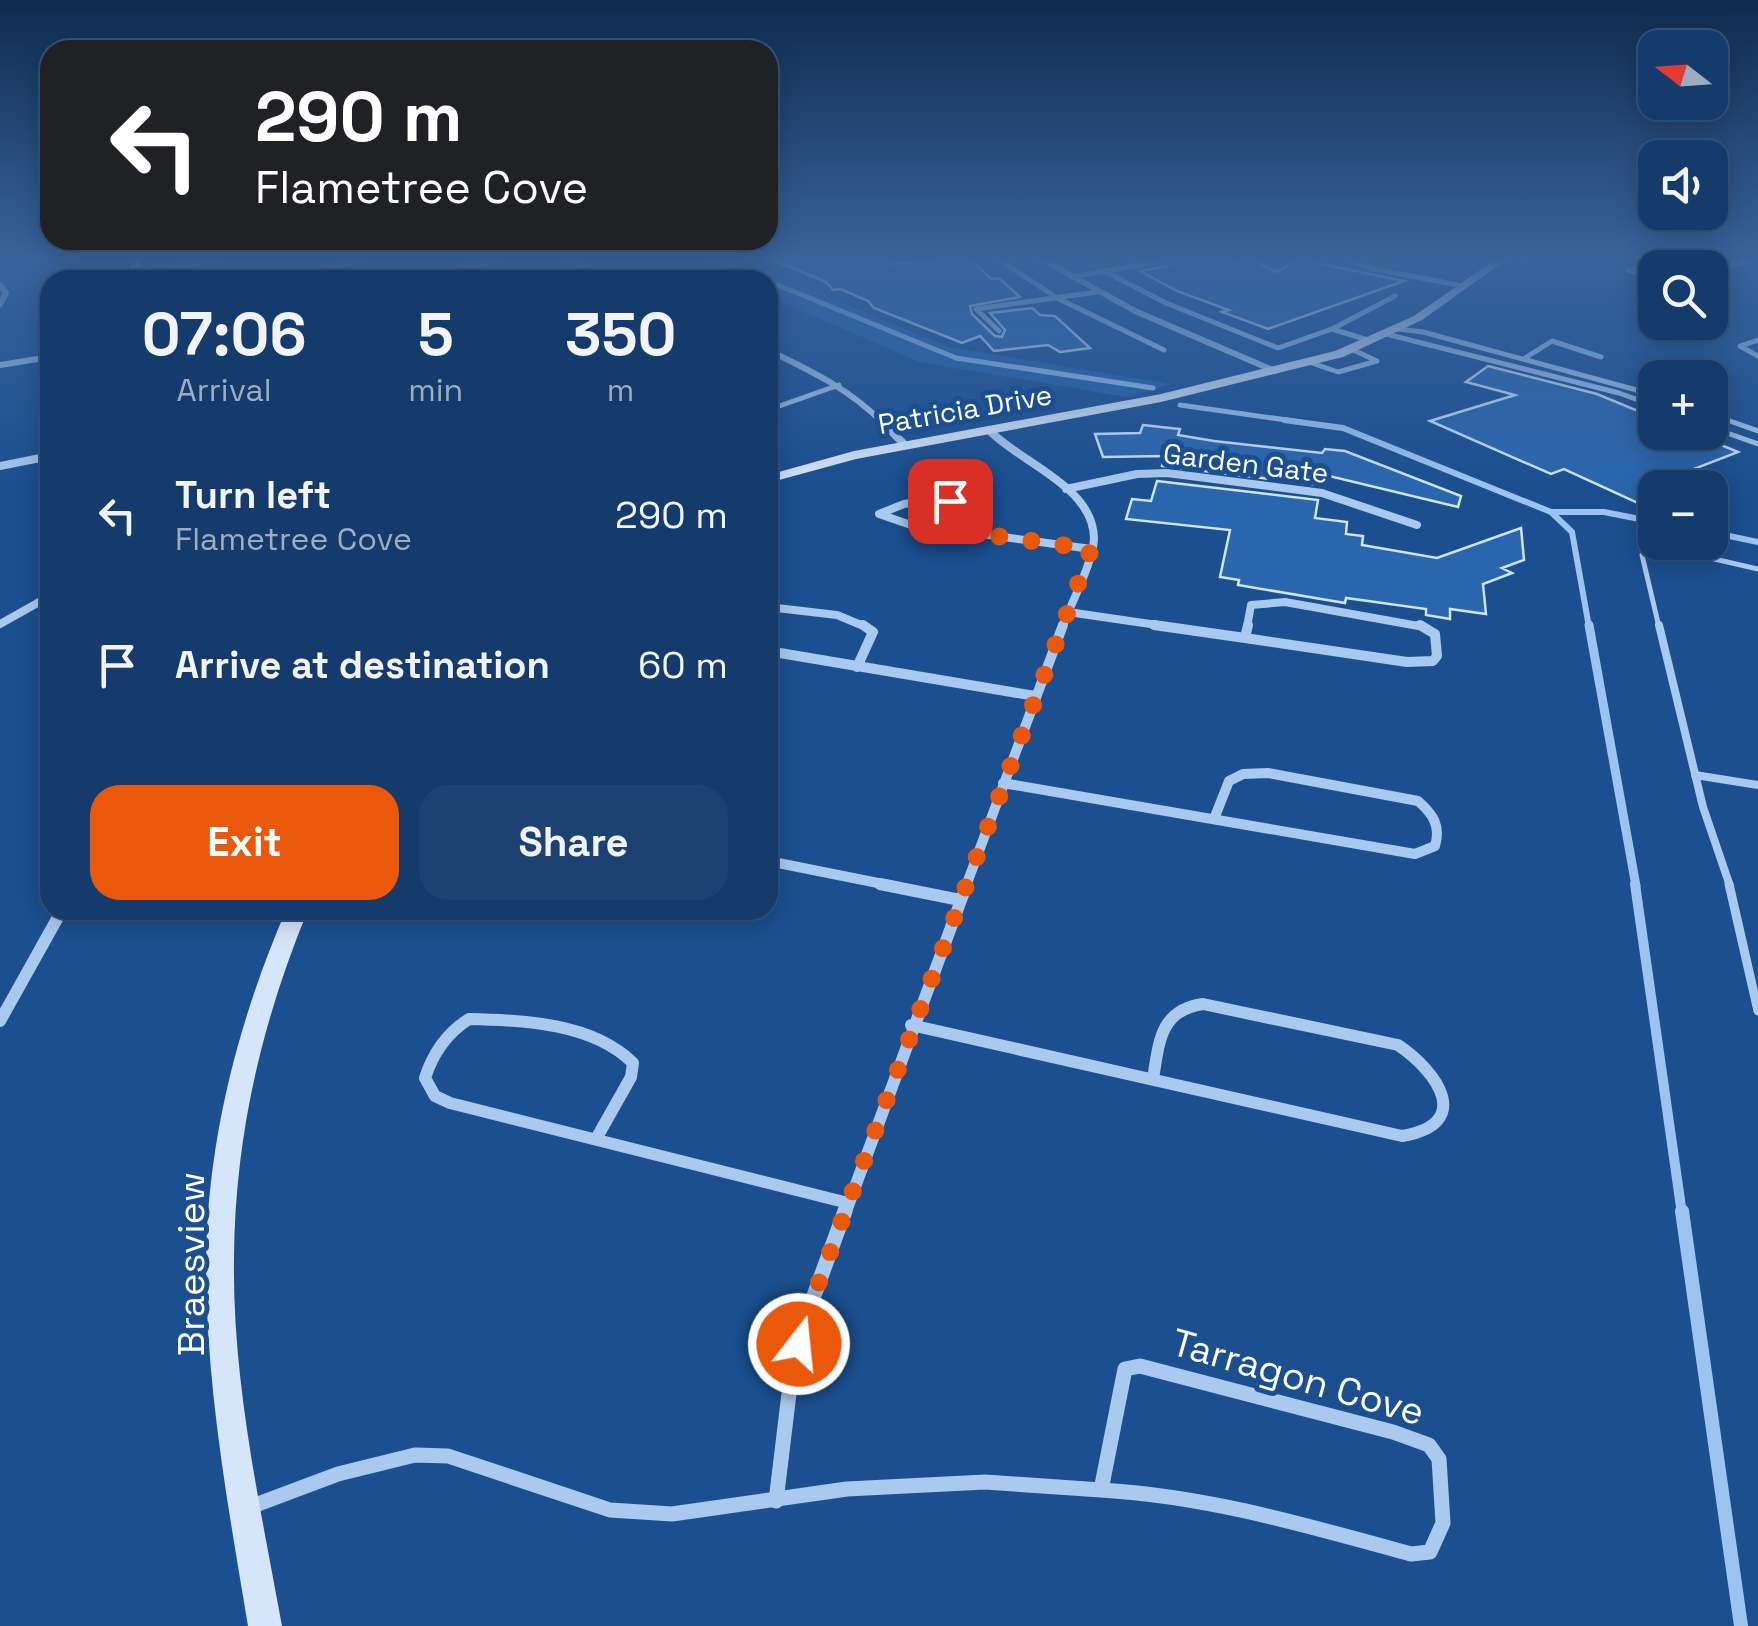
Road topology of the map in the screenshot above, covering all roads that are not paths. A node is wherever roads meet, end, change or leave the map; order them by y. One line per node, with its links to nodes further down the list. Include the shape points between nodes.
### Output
1 (1133, 335): 12 (lane)
2 (1194, 335): 20 (street)
3 (1246, 335): 4 (lane, via 1278,348)
4 (1315, 335)
5 (1351, 335): 10 (lane)
6 (1385, 335): 10 (street, Patricia Drive)
7 (1403, 335): 23 (lane)
8 (1434, 335): 16 (lane)
9 (1758, 340): 14 (lane, via 1740,346)
10 (1371, 341): 11 (street, Patricia Drive)
11 (1351, 349): 18 (street, Patricia Drive); 18 (lane, via 1377,360 1338,372)
12 (1164, 350)
13 (778, 356): 21 (street)
14 (1758, 356)
15 (1601, 357): 16 (lane, via 1552,341)
16 (1525, 358): 22 (lane)
17 (40, 359): 19 (street)
18 (1308, 362): 20 (street, Patricia Drive)
19 (0, 365)
20 (1276, 371): 26 (street, Patricia Drive)
21 (840, 385): 24 (lane); 30 (street)
22 (1638, 390)
23 (1638, 400)
24 (778, 407)
25 (1728, 420): 27 (lane)
26 (989, 430): 30 (street, Patricia Drive); 34 (street)
27 (1758, 431)
28 (1728, 433): 29 (lane)
29 (1758, 444)
30 (905, 445): 33 (street, Patricia Drive)
31 (40, 458): 32 (street)
32 (0, 466)
33 (778, 477)
34 (1066, 489): 35 (street, Garden Gate, via 1167,473 1322,493); 37 (street, via 1092,519)
35 (1417, 525)
36 (982, 534): 36 (street, via 908,524 879,514 942,498 970,516); 37 (street)
37 (1091, 549): 41 (street)
38 (1758, 569): 47 (lane, via 1684,553 1642,555)
39 (40, 602): 42 (street)
40 (778, 609): 45 (street, via 868,626 872,640)
41 (1068, 612): 43 (street); 46 (street)
42 (0, 624)
43 (1245, 638): 43 (street, via 1251,605 1285,602 1419,624 1435,634 1438,656 1407,662)
44 (778, 653): 45 (street)
45 (857, 667): 46 (street)
46 (1036, 696): 48 (street)
47 (1695, 775): 49 (lane); 55 (lane, via 1729,882)
48 (1004, 783): 50 (street); 52 (street)
49 (1758, 785)
50 (1214, 819): 50 (street, via 1415,854 1438,838 1436,819 1418,802 1268,773 1229,778)
51 (778, 862): 52 (street)
52 (960, 900): 57 (street)
53 (56, 920): 56 (street)
54 (292, 920): 63 (street, Braesview, via 246,1054 226,1172 221,1307)
55 (1758, 1011)
56 (0, 1021)
57 (911, 1025): 58 (street); 60 (street)
58 (1153, 1079): 58 (street, via 1402,1136 1432,1127 1443,1103 1432,1071 1398,1045 1203,1004 1171,1013)
59 (596, 1139): 59 (street, via 450,1102 435,1096 424,1078 447,1036 469,1019 603,1040 633,1063); 60 (street)
60 (848, 1204): 62 (street, via 791,1378)
61 (1101, 1490): 61 (street, Tarragon Cove, via 1264,1514 1411,1554 1430,1552 1443,1523 1439,1459 1429,1445 1140,1366 1125,1368); 62 (street, Tarragon Cove, via 985,1482)
62 (776, 1500): 63 (street, Tarragon Cove, via 672,1514 610,1510 448,1456 415,1455)
63 (244, 1508): 64 (street, Braesview)
64 (266, 1626)

